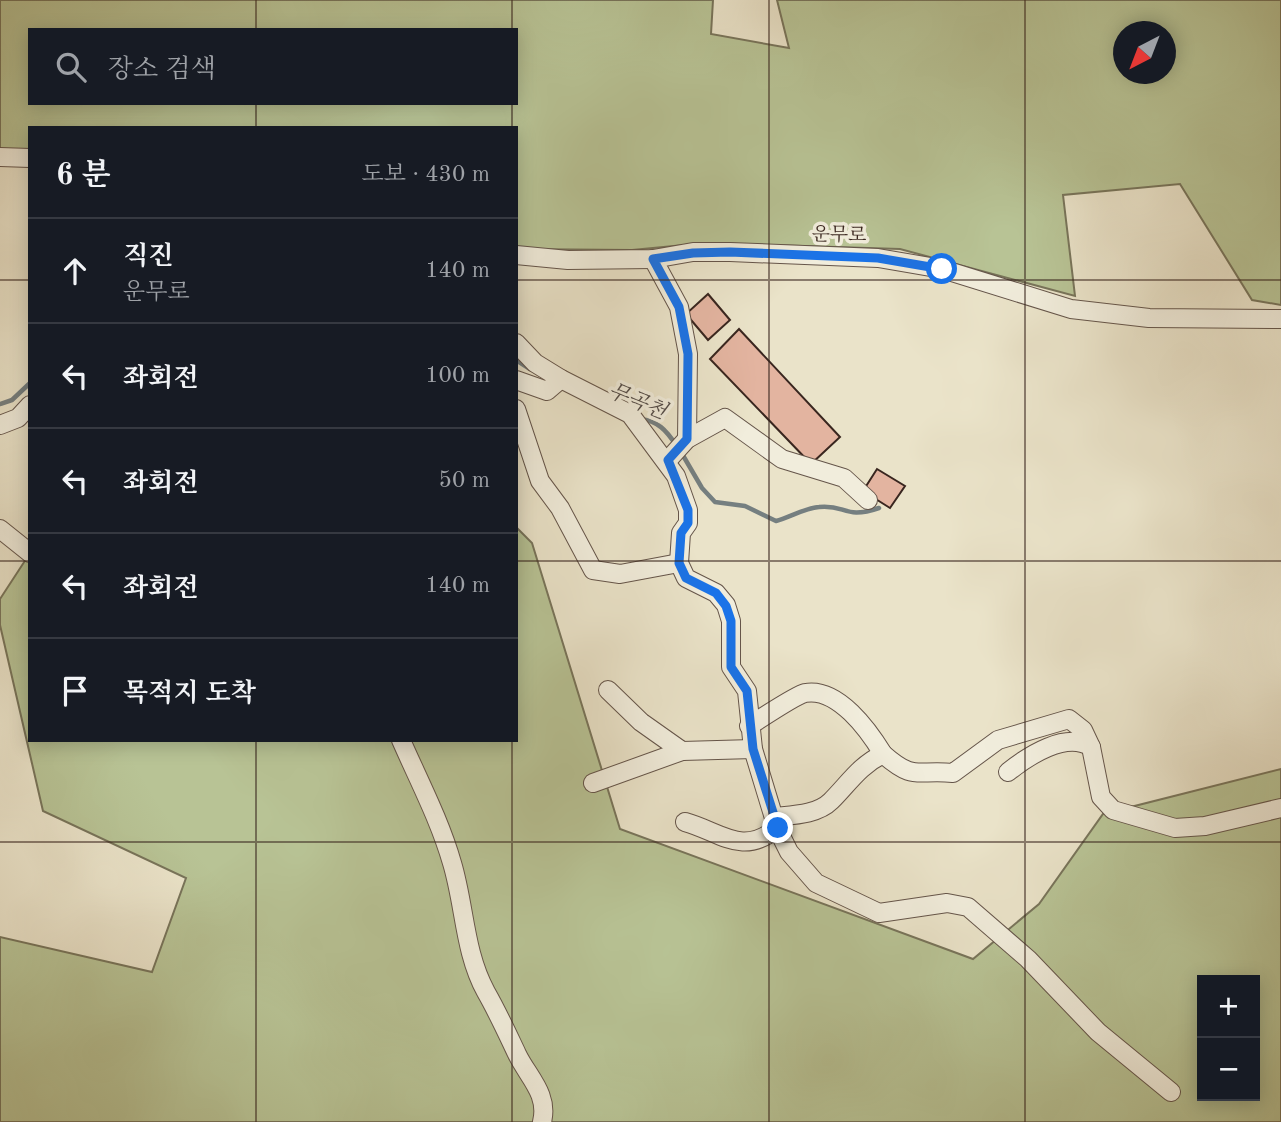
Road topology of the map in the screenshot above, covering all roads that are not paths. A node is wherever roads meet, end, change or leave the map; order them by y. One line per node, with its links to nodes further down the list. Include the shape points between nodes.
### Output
1 (0, 157): 2 (street)
2 (28, 158)
3 (518, 255): 4 (street, 운무로)
4 (653, 259): 5 (street, 운무로, via 730,252 878,258 942,269 1071,309 1149,318); 12 (street, via 679,307 688,354)
5 (1281, 319)
6 (518, 345): 8 (street)
7 (518, 381): 8 (street, via 539,390)
8 (558, 383): 13 (street, via 630,414)
9 (28, 407): 11 (street, via 18,418)
10 (518, 415): 17 (street, via 540,481 593,570 620,574)
11 (0, 425)
12 (687, 439): 13 (street); 14 (street, via 725,418 782,459 844,478)
13 (668, 460): 17 (street, via 688,510)
14 (868, 500)
15 (0, 528): 16 (street)
16 (28, 550)
17 (679, 563): 19 (street, via 686,578 716,593 726,606 731,621 731,667 747,691)
18 (608, 690): 23 (street, via 641,722)
19 (749, 726): 22 (street); 24 (street, via 805,693 815,694 864,722)
20 (402, 742): 31 (street, via 438,820 453,866 468,943 484,988 518,1056 532,1073 544,1113)
21 (1091, 747): 24 (street, via 1083,730 1069,719 998,740 953,773 918,775 901,770); 25 (street, via 1082,742 1066,743 1029,755); 27 (street, via 1101,797 1113,810 1175,828 1205,826)
22 (753, 749): 23 (street); 29 (street)
23 (682, 751): 26 (street)
24 (883, 754): 29 (street, via 865,763 830,803)
25 (1008, 772)
26 (593, 783)
27 (1281, 808)
28 (685, 822): 29 (street, via 746,843 765,838)
29 (776, 822): 30 (street, via 789,852 816,883 850,901 879,913 947,903 968,907 1028,959 1098,1032)
30 (1171, 1092)
31 (542, 1122)

